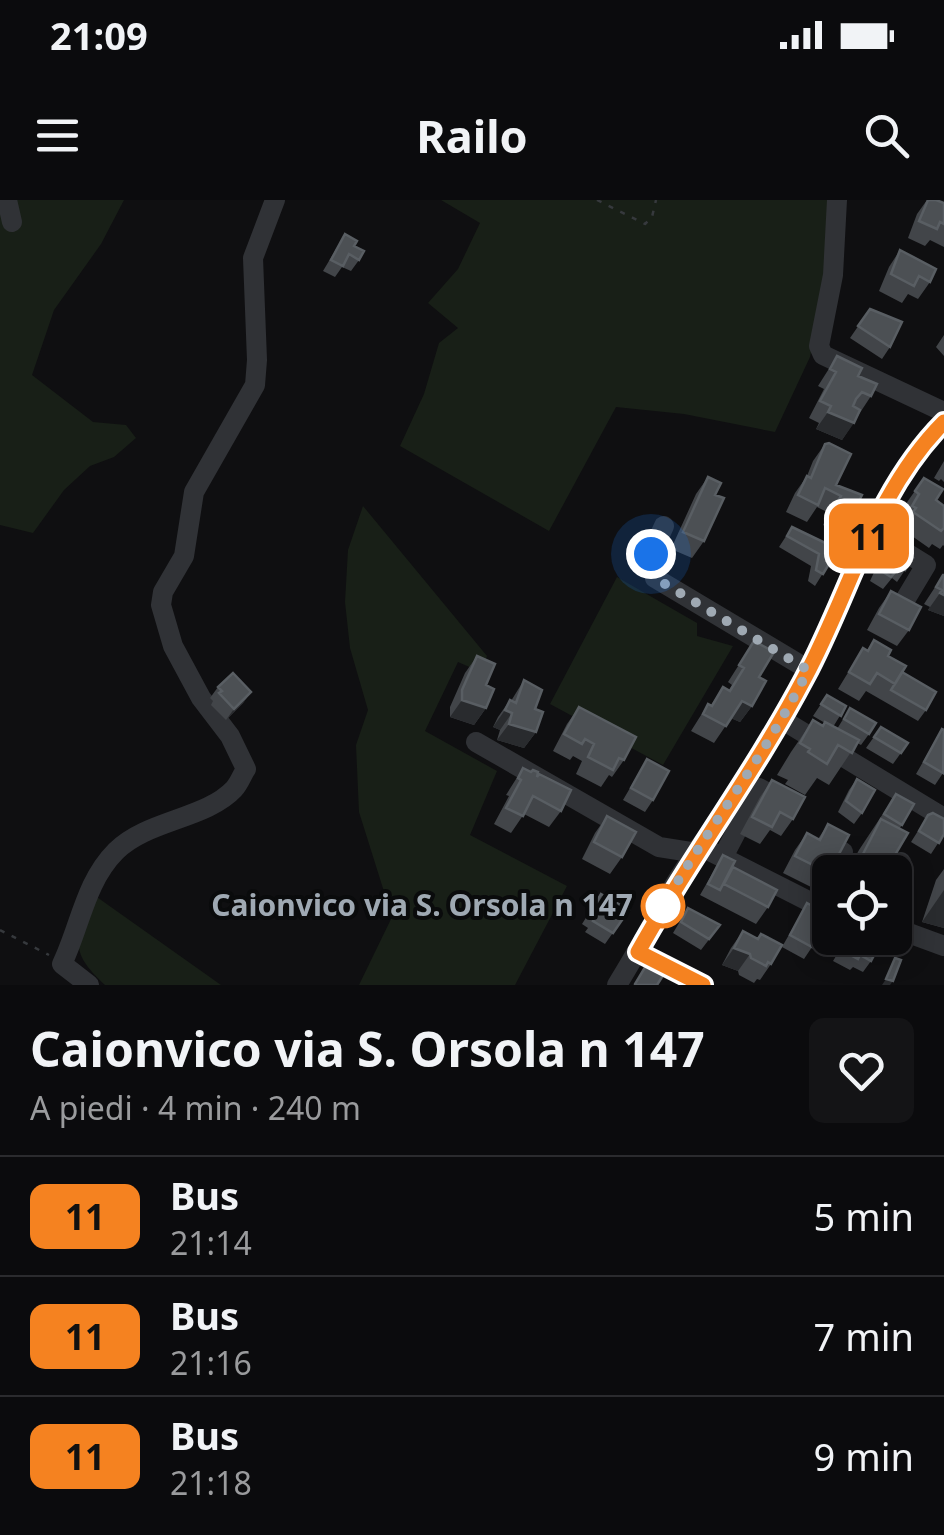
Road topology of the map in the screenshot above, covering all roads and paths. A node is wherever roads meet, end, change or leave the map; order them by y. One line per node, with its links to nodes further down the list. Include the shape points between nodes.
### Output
1 (7, 200): 6 (street)
2 (275, 200): 29 (street, via 253,258 254,386 194,492 184,556 162,605 200,698 246,769 235,789 216,802 114,853 90,890 62,964)
3 (597, 200): 4 (path, via 645,224)
4 (656, 200)
5 (837, 200): 7 (street, via 818,346 824,355)
6 (12, 222)
7 (944, 412)
8 (944, 422): 10 (street, via 903,471)
9 (664, 526): 12 (street, via 651,554 655,578)
10 (871, 531): 11 (street, via 926,566); 12 (street)
11 (905, 600)
12 (808, 670): 13 (street)
13 (781, 719): 16 (street); 18 (street)
14 (476, 742): 17 (street)
15 (797, 808): 21 (street, via 759,788)
16 (944, 818)
17 (659, 848): 18 (street); 22 (street)
18 (699, 850): 21 (street); 22 (street)
19 (842, 852): 20 (street)
20 (840, 855)
21 (723, 858): 23 (street)
22 (676, 884): 28 (street)
23 (812, 903)
24 (0, 930): 27 (path)
25 (912, 934): 26 (street)
26 (944, 946)
27 (40, 950)
28 (638, 952): 30 (street); 31 (street)
29 (88, 985)
30 (618, 985)
31 (703, 985)

